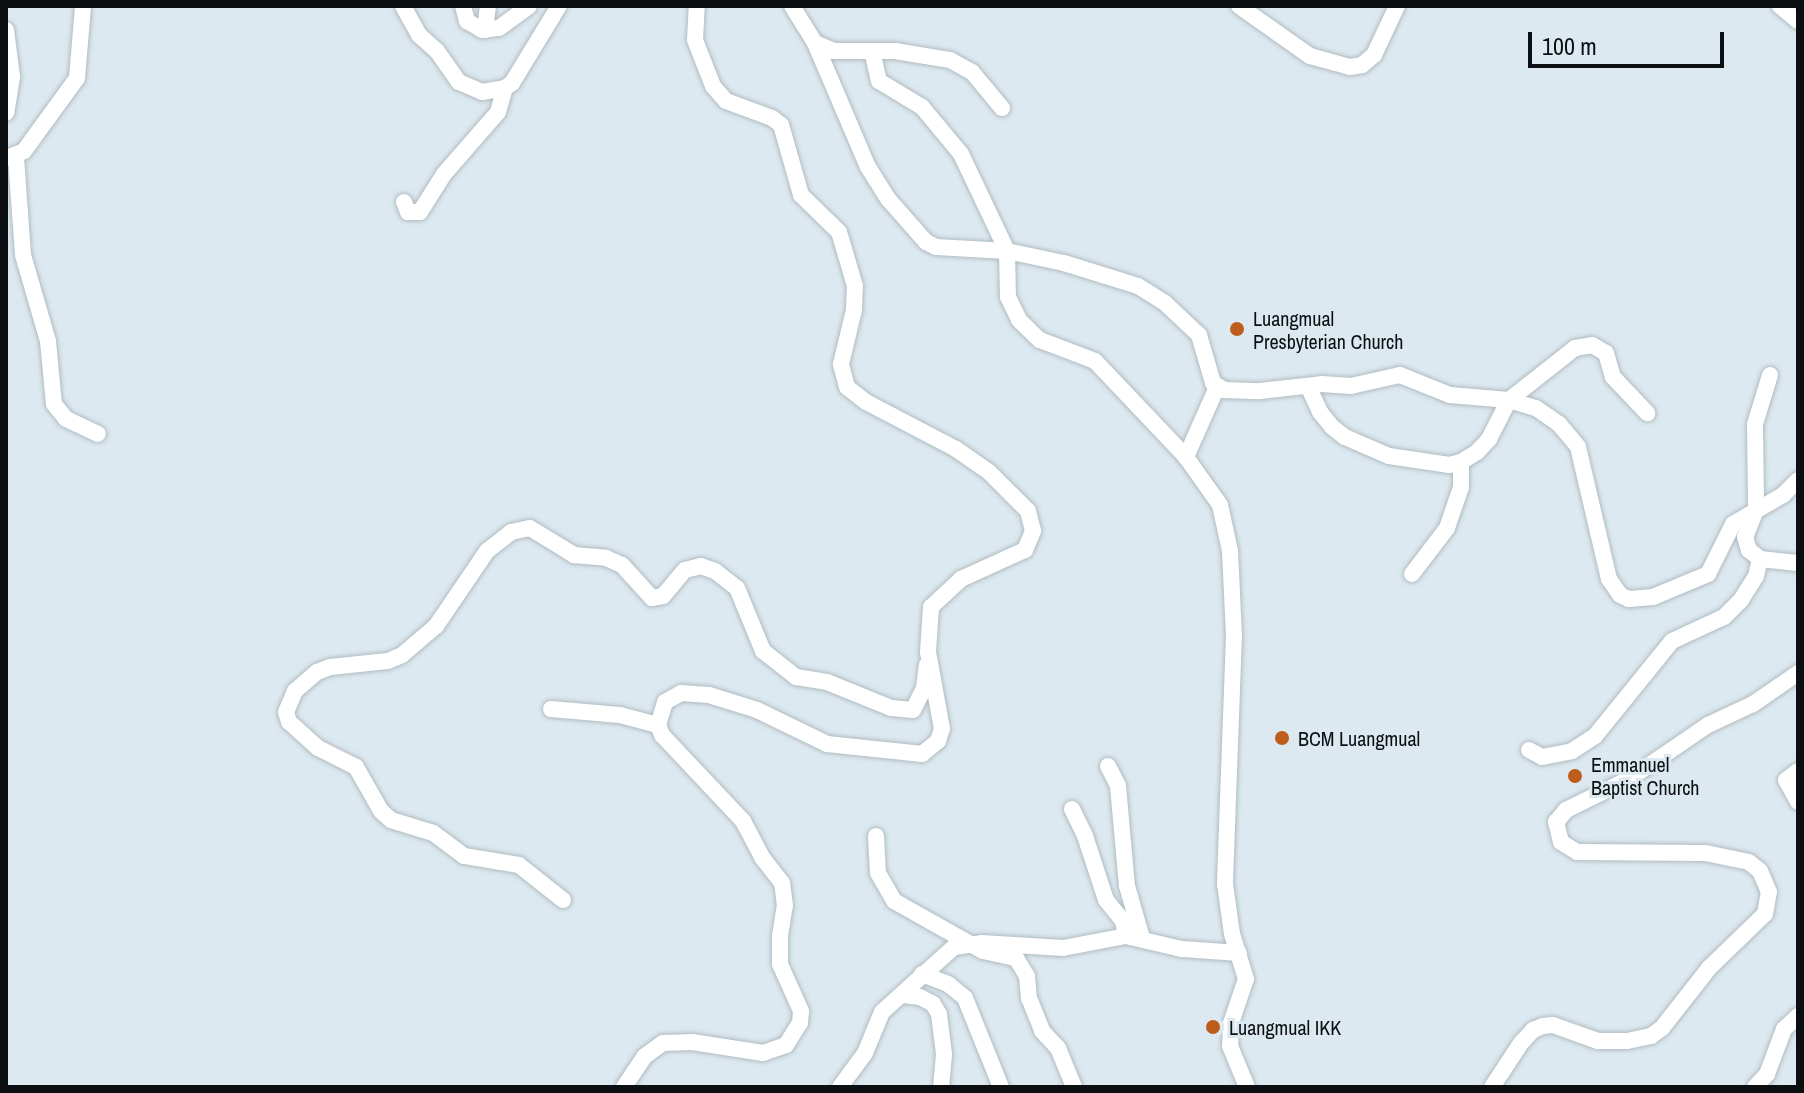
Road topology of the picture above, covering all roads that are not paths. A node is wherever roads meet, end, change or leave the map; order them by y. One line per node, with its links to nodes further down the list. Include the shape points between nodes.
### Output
1 (83, 6): 20 (street, via 81,62 70,93)
2 (403, 6): 17 (street, via 419,35 459,82 474,91)
3 (463, 6): 14 (street, via 471,25)
4 (488, 6): 14 (street)
5 (529, 6): 14 (street, via 499,28)
6 (559, 6): 17 (street)
7 (697, 6): 36 (street, via 695,40 713,86 726,101 781,125 801,195 839,232 855,286 841,364 847,387 989,472 1032,519 1025,550 961,579 931,607)
8 (792, 6): 15 (street)
9 (1239, 6): 10 (street, via 1310,56 1350,67 1374,55)
10 (1397, 6)
11 (1780, 6): 12 (street)
12 (1798, 21)
13 (6, 30): 19 (street, via 12,77)
14 (485, 30)
15 (815, 43): 16 (street, via 834,51); 22 (street, via 868,167 914,230 936,247)
16 (872, 51): 18 (street, via 950,60 972,72); 22 (street, via 879,81 922,107 961,154)
17 (505, 88): 21 (street, via 498,112 444,174 420,212 408,212)
18 (1002, 108)
19 (6, 113)
20 (11, 157): 28 (street, via 23,255 48,341 54,404 66,419)
21 (404, 202)
22 (1007, 251): 25 (street, via 1118,277 1165,303 1199,335); 29 (street, via 1008,297 1019,320 1040,340 1095,361)
23 (1770, 375): 32 (street, via 1754,433)
24 (1308, 386): 25 (street, via 1260,391); 26 (street, via 1351,386 1400,375 1450,395); 30 (street, via 1320,412 1345,437 1389,456)
25 (1217, 387): 29 (street)
26 (1509, 400): 27 (street, via 1575,348 1592,345 1606,353 1613,377); 30 (street, via 1489,439); 32 (street, via 1547,415 1578,447 1609,579 1629,599 1653,597 1708,574 1728,530)
27 (1647, 413)
28 (98, 434)
29 (1186, 457): 49 (street, via 1220,505 1229,535 1234,635 1225,884)
30 (1461, 462): 35 (street, via 1461,487 1447,528)
31 (1798, 480): 32 (street)
32 (1756, 510): 33 (street, via 1745,537 1749,550)
33 (1760, 559): 34 (street); 40 (street, via 1741,600 1724,617 1672,641 1595,736 1572,751 1542,757)
34 (1798, 563)
35 (1412, 574)
36 (928, 652): 39 (street, via 942,729 938,741 922,754 827,744 757,710 694,693 665,702); 46 (street, via 924,688 913,710 891,708 827,682 796,677 779,666 753,633 737,588 715,571 701,566 685,570 663,596 652,598 622,565 574,555 537,530 521,528 487,551 436,626 402,655 330,667 295,691 286,712 289,722 318,748 356,767 391,820 433,833 464,856 519,865)
37 (1798, 673): 59 (street, via 1629,779 1566,810 1556,822 1561,842 1577,852 1705,853 1749,862 1760,871 1769,892 1765,914 1709,968 1651,1036 1598,1041 1543,1026 1521,1043)
38 (551, 709): 39 (street, via 620,715)
39 (658, 725): 53 (street, via 670,747 743,821 782,883 780,964 801,1011 795,1036 775,1051 663,1043 645,1056)
40 (1529, 750)
41 (1108, 766): 47 (street, via 1118,786)
42 (1798, 771): 43 (street, via 1786,780)
43 (1798, 802)
44 (1072, 809): 47 (street, via 1106,900)
45 (876, 836): 48 (street, via 878,873 887,893 922,920)
46 (563, 900)
47 (1134, 937): 48 (street, via 1063,948); 49 (street, via 1182,949)
48 (968, 943): 50 (street, via 942,954); 57 (street, via 1016,958 1027,976 1042,1031 1058,1048)
49 (1239, 953): 58 (street, via 1246,979 1231,1023 1230,1046)
50 (922, 974): 51 (street); 56 (street, via 965,998)
51 (903, 995): 54 (street, via 882,1012 865,1053); 55 (street, via 920,997 939,1014)
52 (1798, 1016): 60 (street, via 1784,1029 1767,1074)
53 (624, 1087)
54 (840, 1087)
55 (941, 1087)
56 (1001, 1087)
57 (1074, 1087)
58 (1247, 1087)
59 (1492, 1087)
60 (1755, 1087)

